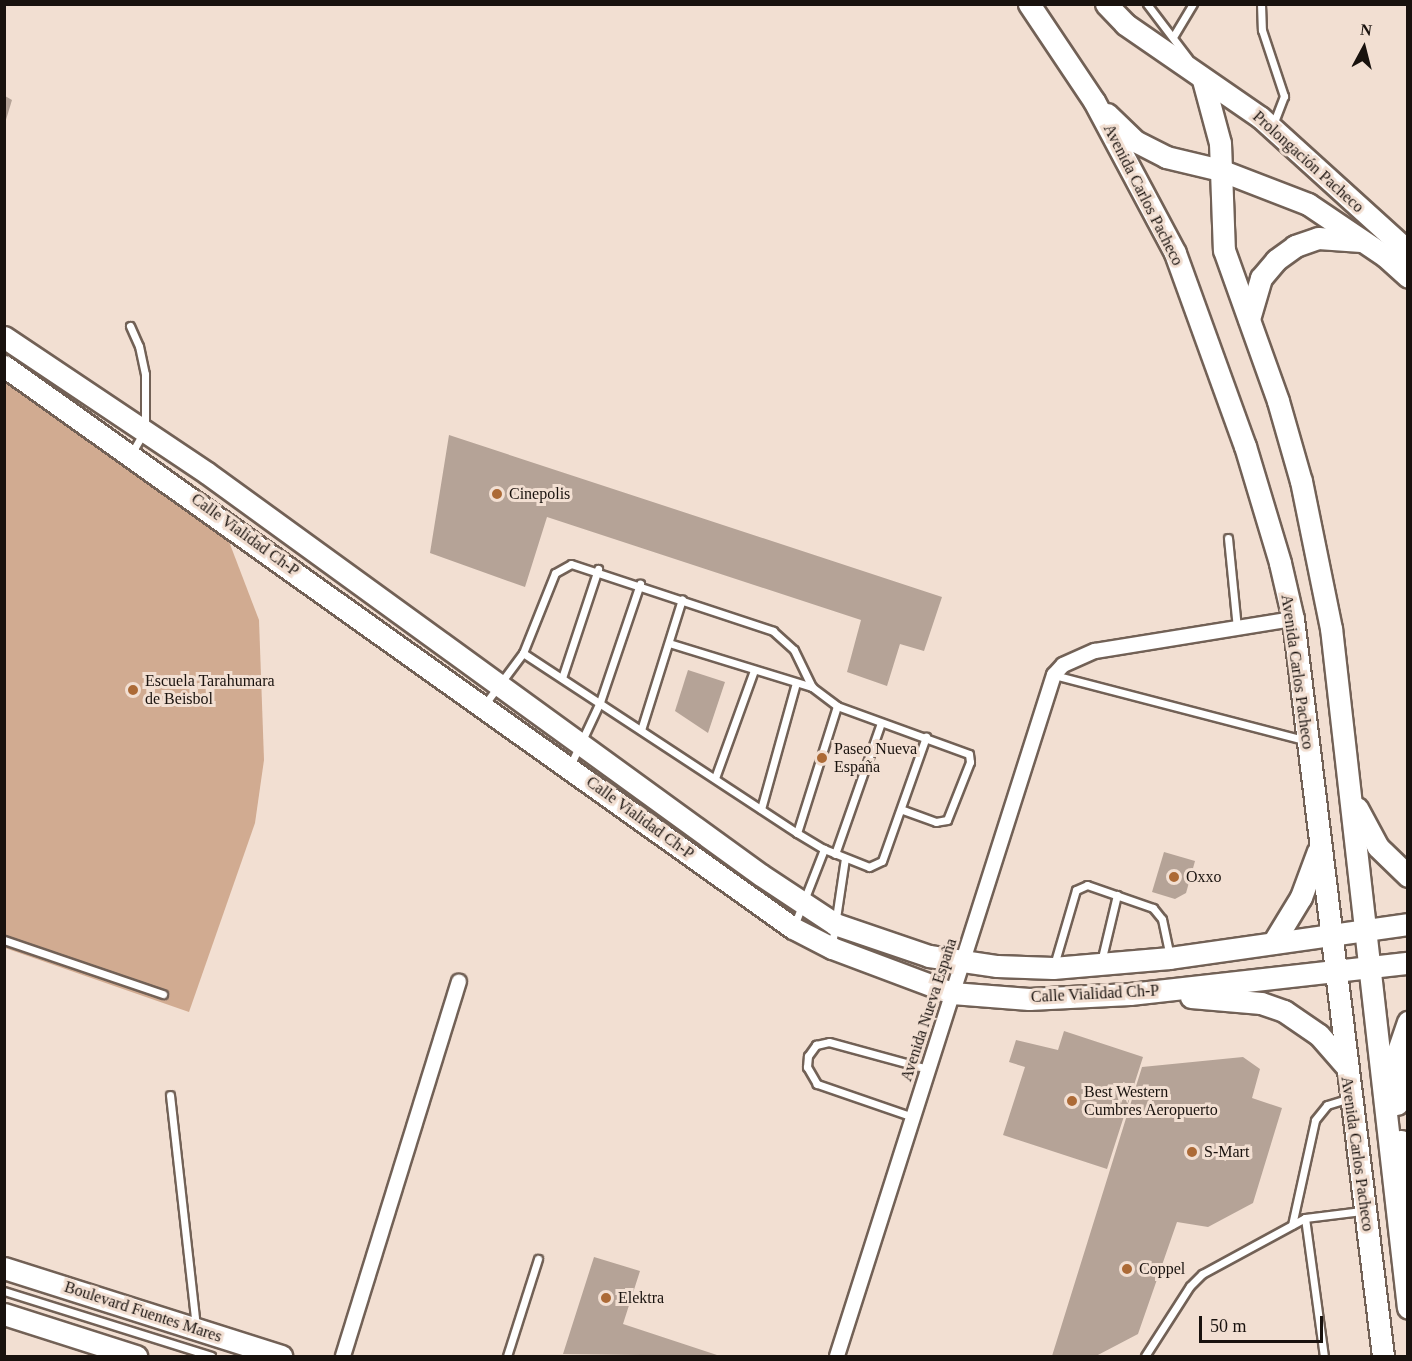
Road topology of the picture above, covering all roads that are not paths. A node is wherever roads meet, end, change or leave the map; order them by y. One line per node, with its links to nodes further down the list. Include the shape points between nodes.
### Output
1 (1029, 4): 8 (main road, Avenida Carlos Pacheco)
2 (1106, 4): 7 (main road, via 1125,24)
3 (1193, 4): 6 (lane)
4 (1261, 4): 9 (lane, via 1262,30 1284,96)
5 (1149, 5): 6 (lane)
6 (1173, 36): 7 (lane)
7 (1203, 80): 9 (main road, Prolongación Pacheco, via 1236,99); 10 (main road, Avenida Carlos Pacheco, via 1220,143)
8 (1094, 101): 10 (main road, Prolongación Pacheco, via 1135,141 1166,157); 24 (main road, Avenida Carlos Pacheco, via 1175,253 1194,302 1245,446)
9 (1271, 127): 12 (main road, Prolongación Pacheco)
10 (1220, 170): 11 (main road, Prolongación Pacheco, via 1308,204); 14 (main road, Avenida Carlos Pacheco, via 1224,250)
11 (1364, 242): 13 (main road, Prolongación Pacheco); 14 (main road, via 1318,238 1295,246 1261,278 1252,300)
12 (1407, 251)
13 (1407, 277)
14 (1249, 323): 44 (main road, Avenida Carlos Pacheco, via 1278,401 1301,481 1331,628)
15 (130, 326): 18 (lane, via 145,374)
16 (4, 337): 18 (main road, Calle Vialidad Ch-P)
17 (4, 366): 19 (main road, Calle Vialidad Ch-P)
18 (145, 430): 19 (lane); 32 (main road, Calle Vialidad Ch-P)
19 (131, 454): 35 (main road, Calle Vialidad Ch-P)
20 (1228, 538): 25 (lane)
21 (598, 569): 22 (lane); 27 (lane, via 571,564 555,573); 30 (lane)
22 (640, 584): 23 (lane); 34 (lane)
23 (682, 599): 26 (lane); 33 (lane, via 773,631 794,650)
24 (1293, 619): 25 (street); 40 (main road, Avenida Carlos Pacheco)
25 (1237, 628): 29 (street, via 1095,651 1063,665)
26 (669, 643): 28 (lane); 38 (lane)
27 (523, 653): 30 (lane); 32 (lane)
28 (754, 670): 31 (lane); 43 (lane)
29 (1054, 675): 40 (lane); 64 (street, Avenida Nueva España)
30 (562, 678): 34 (lane)
31 (796, 683): 33 (lane); 45 (lane)
32 (500, 684): 35 (lane); 41 (main road, Calle Vialidad Ch-P)
33 (812, 687): 36 (lane)
34 (600, 702): 38 (lane); 41 (lane)
35 (483, 706): 42 (main road, Calle Vialidad Ch-P)
36 (837, 706): 37 (lane); 47 (lane)
37 (881, 723): 39 (lane); 50 (lane)
38 (641, 730): 43 (lane)
39 (926, 737): 46 (lane); 46 (lane, via 967,751 970,762 947,820 936,822)
40 (1306, 741): 48 (main road, Avenida Carlos Pacheco)
41 (582, 746): 42 (lane); 54 (main road, Calle Vialidad Ch-P)
42 (570, 767): 57 (main road, Calle Vialidad Ch-P)
43 (715, 777): 45 (lane)
44 (1351, 798): 52 (main road, via 1378,847); 58 (main road, Avenida Carlos Pacheco)
45 (761, 809): 47 (lane)
46 (901, 810): 51 (lane, via 879,865 869,867)
47 (797, 832): 49 (lane)
48 (1319, 847): 59 (main road, Avenida Carlos Pacheco); 61 (main road, via 1301,897)
49 (824, 849): 50 (lane); 54 (lane)
50 (835, 854): 51 (lane)
51 (845, 858): 55 (lane)
52 (1407, 876)
53 (1118, 895): 63 (lane, via 1147,903 1159,914); 66 (lane); 68 (lane, via 1087,885 1076,890)
54 (802, 904): 55 (main road, Calle Vialidad Ch-P); 57 (lane)
55 (835, 924): 62 (lane); 64 (main road, Calle Vialidad Ch-P, via 894,946)
56 (1407, 924): 58 (main road, Calle Vialidad Ch-P)
57 (793, 928): 62 (main road, Calle Vialidad Ch-P)
58 (1367, 933): 59 (main road, Calle Vialidad Ch-P); 67 (main road, Avenida Carlos Pacheco)
59 (1332, 937): 61 (main road, Calle Vialidad Ch-P); 69 (main road, Avenida Carlos Pacheco)
60 (4, 940): 72 (lane)
61 (1273, 943): 63 (main road, Calle Vialidad Ch-P)
62 (832, 948): 71 (main road, Calle Vialidad Ch-P)
63 (1170, 958): 66 (main road, Calle Vialidad Ch-P)
64 (962, 962): 68 (main road, Calle Vialidad Ch-P); 71 (street, Avenida Nueva España)
65 (1407, 963): 67 (main road, Calle Vialidad Ch-P)
66 (1100, 966): 68 (main road, Calle Vialidad Ch-P)
67 (1370, 967): 69 (main road, Calle Vialidad Ch-P); 89 (main road, Avenida Carlos Pacheco)
68 (1053, 968)
69 (1335, 971): 73 (main road, Calle Vialidad Ch-P); 75 (main road, Avenida Carlos Pacheco)
70 (459, 982): 96 (street)
71 (952, 993): 73 (main road, Calle Vialidad Ch-P, via 1029,999); 76 (street, Avenida Nueva España)
72 (163, 994)
73 (1130, 994): 75 (main road, via 1261,1003 1302,1021)
74 (1407, 1022): 77 (main road)
75 (1345, 1065): 79 (main road, Avenida Carlos Pacheco)
76 (928, 1069): 81 (street, Avenida Nueva España); 81 (lane, via 829,1042 816,1045 808,1056 807,1067 817,1084)
77 (1395, 1081): 80 (main road); 82 (main road)
78 (170, 1095): 91 (lane)
79 (1350, 1098): 83 (main road, Avenida Carlos Pacheco); 85 (lane, via 1327,1105 1315,1120)
80 (1407, 1102)
81 (913, 1117): 98 (street, Avenida Nueva España)
82 (1407, 1191)
83 (1365, 1211): 84 (lane); 101 (main road, Avenida Carlos Pacheco)
84 (1305, 1218): 85 (lane); 100 (lane)
85 (1292, 1225): 99 (lane, via 1202,1274 1190,1286)
86 (538, 1259): 97 (lane)
87 (4, 1268): 91 (main road, Boulevard Fuentes Mares)
88 (4, 1291): 94 (lane)
89 (1407, 1308)
90 (4, 1314): 92 (main road)
91 (197, 1330): 95 (main road, Boulevard Fuentes Mares)
92 (110, 1352): 93 (main road)
93 (136, 1356)
94 (212, 1356)
95 (281, 1356)
96 (343, 1356)
97 (507, 1356)
98 (837, 1356)
99 (1145, 1356)
100 (1324, 1356)
101 (1383, 1356)

